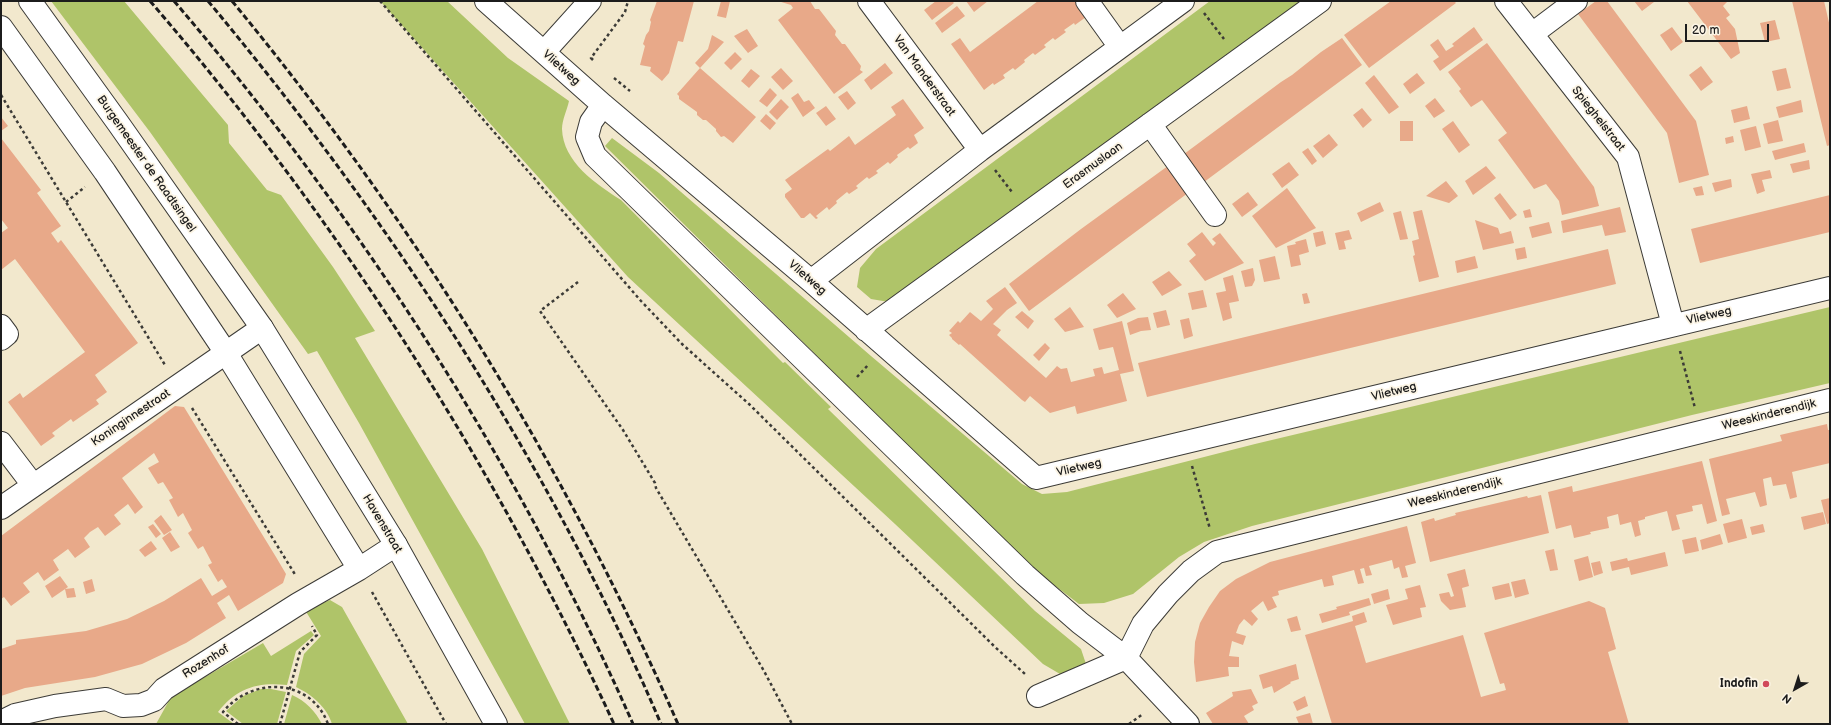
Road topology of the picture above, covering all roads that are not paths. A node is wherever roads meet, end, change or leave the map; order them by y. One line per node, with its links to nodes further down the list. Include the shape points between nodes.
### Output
1 (30, 1): 22 (street, Burgemeester de Raadtsingel)
2 (486, 1): 13 (street, Vlietweg)
3 (590, 1): 13 (street)
4 (869, 1): 16 (street, Van Manderstraat)
5 (1087, 1): 12 (street)
6 (1183, 1): 12 (street)
7 (1320, 1): 15 (street, Erasmuslaan)
8 (1506, 1): 11 (street, Spieghelstraat)
9 (1576, 1): 11 (street)
10 (1, 27): 25 (street, via 104,172)
11 (1532, 34): 20 (street, Spieghelstraat, via 1628,157)
12 (1120, 47): 16 (street)
13 (544, 52): 14 (street, Vlietweg)
14 (603, 106): 18 (street, Vlietweg); 32 (street, via 590,122 587,137 594,156 1025,575 1080,623)
15 (1150, 124): 17 (street); 23 (street, Erasmuslaan)
16 (980, 150): 18 (street)
17 (1215, 215)
18 (811, 281): 23 (street, Vlietweg)
19 (1830, 288): 20 (street, Vlietweg)
20 (1672, 325): 23 (street, Vlietweg, via 1036,478)
21 (1, 326): 24 (street, via 7,334)
22 (262, 328): 25 (street, Koninginnestraat); 30 (street, Havenstraat)
23 (866, 330)
24 (1, 339)
25 (218, 358): 28 (street, Koninginnestraat); 31 (street)
26 (1830, 400): 32 (street, Weeskinderendijk, via 1217,552 1191,571 1168,594 1143,624)
27 (1, 443): 28 (street)
28 (33, 485): 29 (street, Koninginnestraat)
29 (1, 508)
30 (396, 545): 31 (street, Rozenhof); 35 (street, Havenstraat)
31 (359, 569): 34 (street, Rozenhof, via 303,600 164,689 154,700 141,705 123,706 106,700 54,706 15,715)
32 (1126, 658): 33 (street); 36 (street)
33 (1042, 694)
34 (1, 722)
35 (496, 724)
36 (1188, 724)

